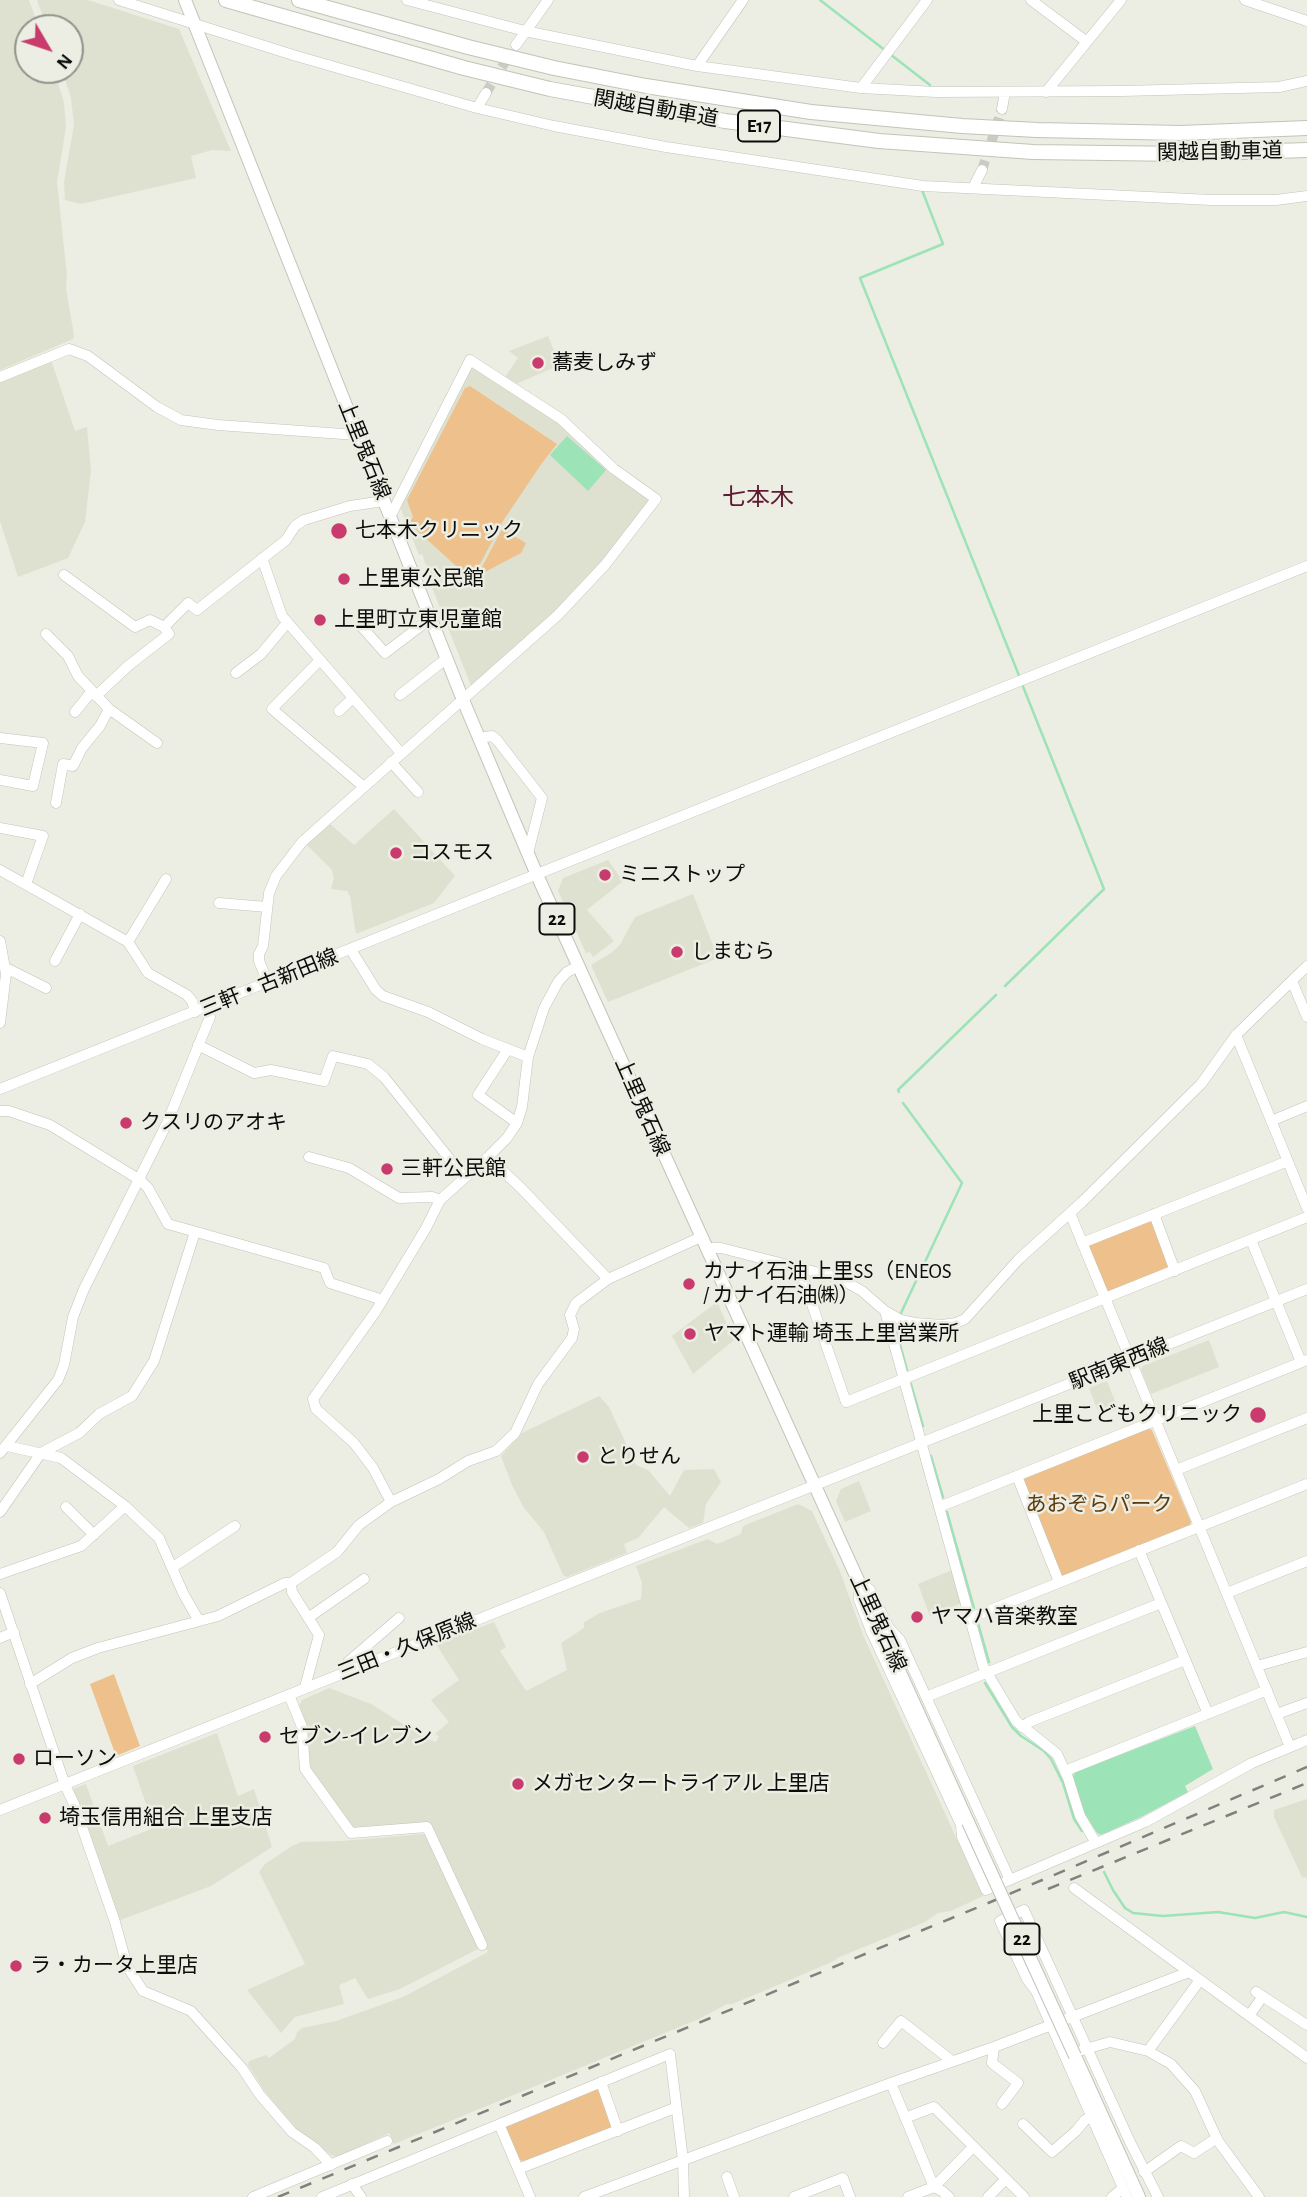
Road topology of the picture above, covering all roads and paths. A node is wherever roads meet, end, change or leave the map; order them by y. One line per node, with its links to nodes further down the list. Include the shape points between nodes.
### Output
1 (118, 0): 13 (street)
2 (185, 0): 13 (main road, 上里鬼石線 / 22)
3 (226, 0): 26 (highway, 関越自動車道 / E17, via 464,68 737,123 879,141 1033,152)
4 (299, 0): 25 (highway, 関越自動車道 / E17, via 554,68 811,112 1060,131)
5 (407, 0): 14 (street)
6 (548, 0): 14 (street)
7 (743, 0): 17 (street)
8 (927, 0): 19 (street)
9 (1031, 0): 15 (street)
10 (1121, 0): 15 (street)
11 (1245, 0): 12 (street)
12 (1307, 21)
13 (195, 25): 23 (street); 31 (main road, 上里鬼石線 / 22)
14 (525, 32): 16 (street); 17 (street)
15 (1087, 42): 21 (street)
16 (516, 45)
17 (696, 66): 19 (street)
18 (1307, 82): 21 (street, via 1279,87)
19 (861, 88): 20 (street)
20 (1004, 92): 21 (street); 24 (street)
21 (1046, 92)
22 (486, 93): 23 (street)
23 (477, 108): 28 (street, via 666,147 923,186)
24 (1002, 109)
25 (1307, 128)
26 (1307, 150)
27 (982, 170): 28 (street)
28 (973, 188): 29 (street, via 1210,201)
29 (1307, 196)
30 (0, 377): 31 (street, via 69,349 102,364 181,420)
31 (358, 435): 32 (main road, 上里鬼石線 / 22)
32 (384, 501): 33 (main road, 上里鬼石線 / 22); 34 (street, via 304,520)
33 (390, 517): 37 (main road, 上里鬼石線 / 22); 48 (street, via 470,360 561,419 614,469 656,499 587,585)
34 (262, 558): 38 (street); 39 (street, via 197,610 188,603)
35 (1307, 566): 64 (street, 三軒・古新田線)
36 (64, 575): 39 (street, via 135,627 150,620)
37 (431, 618): 40 (street, via 384,653); 42 (main road, 上里鬼石線 / 22)
38 (287, 623): 43 (street); 44 (street, via 261,654)
39 (164, 627): 45 (street, via 169,634)
40 (362, 627)
41 (46, 634): 45 (street)
42 (447, 658): 46 (street); 48 (main road, 上里鬼石線 / 22)
43 (320, 660): 47 (street); 58 (street, via 272,709)
44 (236, 673)
45 (94, 694): 49 (street); 51 (street)
46 (400, 695)
47 (354, 698): 50 (street); 55 (street)
48 (463, 700): 53 (main road, 上里鬼石線 / 22); 55 (street)
49 (110, 709): 54 (street); 60 (street, via 74,766 63,764)
50 (339, 711)
51 (75, 712)
52 (0, 738): 57 (street, via 43,743 33,786)
53 (479, 738): 62 (main road, 上里鬼石線 / 22); 62 (street, via 497,740 542,798)
54 (157, 743)
55 (401, 753): 56 (street)
56 (391, 762): 58 (street); 59 (street)
57 (0, 780)
58 (364, 787): 68 (street, via 302,842 272,882)
59 (418, 792)
60 (56, 803)
61 (0, 828): 66 (street, via 43,836)
62 (527, 853): 64 (main road, 上里鬼石線 / 22)
63 (0, 870): 66 (street)
64 (537, 875): 72 (street, 三軒・古新田線); 74 (main road, 上里鬼石線 / 22)
65 (166, 880): 71 (street)
66 (26, 884): 69 (street)
67 (219, 902): 68 (street)
68 (267, 907): 78 (street, via 259,961)
69 (80, 914): 71 (street); 73 (street)
70 (0, 941): 76 (street)
71 (128, 942): 81 (street, via 148,973 187,995)
72 (351, 950): 78 (street, 三軒・古新田線); 86 (street, via 383,996)
73 (55, 961)
74 (579, 966): 87 (street, via 567,972 550,993); 105 (main road, 上里鬼石線 / 22)
75 (1307, 966): 77 (street)
76 (4, 973): 79 (street); 83 (street)
77 (1292, 981): 82 (street); 84 (street)
78 (268, 983): 80 (street, 三軒・古新田線)
79 (46, 988)
80 (207, 1008): 81 (street, 三軒・古新田線); 85 (street, via 210,1017)
81 (195, 1012): 88 (street, 三軒・古新田線)
82 (1307, 1017)
83 (0, 1023)
84 (1236, 1035): 91 (street); 100 (street, via 1201,1084)
85 (198, 1045): 96 (street, via 254,1073 271,1070 324,1081 333,1056 368,1064 384,1077); 97 (street)
86 (508, 1049): 87 (street); 92 (street, via 478,1094)
87 (528, 1057): 92 (street)
88 (0, 1089)
89 (1307, 1106): 91 (street)
90 (0, 1111): 97 (street, via 50,1125)
91 (1271, 1121): 95 (street)
92 (517, 1123): 94 (street)
93 (309, 1157): 98 (street, via 349,1168 399,1198)
94 (488, 1157): 96 (street); 109 (street)
95 (1287, 1161): 99 (street); 101 (street)
96 (464, 1177): 98 (street)
97 (140, 1180): 103 (street, via 168,1224); 121 (street, via 84,1289 58,1380)
98 (440, 1200): 112 (street)
99 (1307, 1208)
100 (1070, 1213): 106 (street); 114 (street, via 965,1319 942,1325 915,1323)
101 (1154, 1214): 106 (street); 108 (street)
102 (1307, 1217): 104 (street)
103 (195, 1232): 112 (street, via 324,1268 330,1283); 122 (street, via 154,1361 132,1396)
104 (1251, 1240): 108 (street); 113 (street)
105 (703, 1242): 107 (street); 109 (street); 126 (main road, 上里鬼石線 / 22)
106 (1082, 1243): 111 (street)
107 (799, 1267): 114 (street, via 852,1284); 117 (street, via 846,1402)
108 (1175, 1271): 111 (street)
109 (608, 1279): 127 (street, via 571,1310 574,1334 502,1447)
110 (1307, 1289): 113 (street, 駅南東西線)
111 (1105, 1299): 115 (street); 117 (street)
112 (383, 1300): 127 (street, via 313,1399 316,1409 367,1460)
113 (1276, 1302): 115 (street, 駅南東西線); 116 (street)
114 (885, 1311): 117 (street)
115 (1130, 1359): 119 (street); 120 (street, 駅南東西線)
116 (1304, 1361): 119 (street)
117 (903, 1380): 120 (street)
118 (1307, 1418): 123 (street)
119 (1155, 1420): 123 (street); 124 (street)
120 (922, 1443): 126 (street, 駅南東西線); 130 (street)
121 (3, 1450): 122 (street)
122 (41, 1453): 128 (street, via 61,1458); 131 (street)
123 (1176, 1470): 133 (street)
124 (1017, 1476): 130 (street); 143 (street)
125 (1307, 1483): 133 (street)
126 (815, 1486): 142 (main road, 上里鬼石線 / 22); 157 (street, 三田・久保原線)
127 (391, 1502): 144 (street, via 359,1525 337,1552)
128 (125, 1506): 134 (street); 139 (street, via 159,1538)
129 (66, 1507): 134 (street)
130 (939, 1507): 150 (street)
131 (0, 1512)
132 (235, 1525): 139 (street)
133 (1199, 1526): 136 (street); 146 (street)
134 (94, 1535): 135 (street)
135 (81, 1546): 137 (street); 140 (street)
136 (1139, 1550): 143 (street); 147 (street)
137 (90, 1553)
138 (1307, 1561): 146 (street)
139 (173, 1567): 151 (street)
140 (0, 1574)
141 (364, 1579): 148 (street)
142 (859, 1581): 163 (street, via 870,1590 900,1640); 174 (street, via 859,1600 871,1631 961,1825 986,1890); 187 (main road, 上里鬼石線 / 22, bridge)
143 (1059, 1582): 150 (street)
144 (291, 1583): 148 (street); 151 (street)
145 (0, 1593): 152 (street)
146 (1227, 1593): 156 (street)
147 (1161, 1603): 155 (street); 158 (street)
148 (308, 1618): 160 (street, via 319,1635)
149 (399, 1618): 157 (street, via 348,1662)
150 (970, 1618): 158 (street)
151 (199, 1621): 159 (street, via 97,1648)
152 (14, 1632): 153 (street); 159 (street)
153 (0, 1638)
154 (1307, 1652): 156 (street)
155 (1185, 1660): 165 (street); 167 (street)
156 (1257, 1666): 161 (street)
157 (346, 1671): 160 (street, 三田・久保原線)
158 (986, 1672): 163 (street); 167 (street)
159 (30, 1684): 171 (street)
160 (305, 1688): 162 (street, 三田・久保原線)
161 (1267, 1690): 165 (street); 166 (street)
162 (289, 1695): 171 (street, 三田・久保原線); 176 (street, via 302,1727 305,1769 351,1833 427,1826)
163 (926, 1697): 174 (street)
164 (1307, 1703): 166 (street)
165 (1208, 1714): 170 (street)
166 (1277, 1714): 169 (street)
167 (1022, 1727): 170 (street, via 1057,1754)
168 (1307, 1740): 169 (street)
169 (1290, 1746): 173 (street)
170 (1065, 1771): 173 (street, via 1080,1816)
171 (65, 1785): 172 (street, 三田・久保原線); 203 (street, via 127,1966 143,1991 191,2011 292,2132)
172 (0, 1810)
173 (1096, 1843): 174 (street)
174 (1010, 1880)
175 (1074, 1888): 177 (street)
176 (482, 1945)
177 (1189, 1972): 178 (street); 179 (street)
178 (1200, 1980): 180 (street); 186 (street)
179 (1074, 2016): 181 (street); 181 (street, via 1024,1910 1000,1921); 185 (street)
180 (1249, 2016): 182 (street, via 1259,1994); 188 (street)
181 (1050, 2025): 184 (street); 187 (street)
182 (1307, 2025)
183 (883, 2043): 189 (street, via 901,2021)
184 (994, 2047): 189 (street); 192 (street, via 992,2063 1018,2083)
185 (1087, 2048): 186 (street, via 1110,2042); 187 (street); 205 (street)
186 (1148, 2052): 199 (street, via 1186,2078)
187 (1070, 2057): 194 (street); 225 (main road, 上里鬼石線 / 22)
188 (1307, 2058)
189 (952, 2061): 191 (street)
190 (601, 2082): 193 (street, via 670,2054); 196 (street); 198 (street)
191 (891, 2082): 195 (street); 202 (street)
192 (1002, 2104)
193 (675, 2108): 198 (street); 202 (street)
194 (1093, 2116): 197 (street, via 1052,2152); 210 (street)
195 (905, 2118): 201 (street, via 934,2107); 209 (street)
196 (499, 2124): 204 (street); 208 (street)
197 (1023, 2124)
198 (618, 2131): 204 (street)
199 (1217, 2138): 205 (street, via 1194,2153 1181,2146); 227 (street)
200 (387, 2141): 203 (street)
201 (973, 2147): 207 (street); 209 (street)
202 (683, 2160): 215 (street); 216 (street)
203 (331, 2165): 211 (street)
204 (519, 2169): 214 (street)
205 (1144, 2172): 226 (street)
206 (727, 2177): 217 (street)
207 (1006, 2179): 222 (street); 223 (street)
208 (352, 2184): 212 (street); 213 (street)
209 (934, 2187): 220 (street); 221 (street)
210 (1125, 2193): 224 (street)
211 (253, 2197)
212 (322, 2197)
213 (361, 2197)
214 (530, 2197)
215 (584, 2197)
216 (684, 2197)
217 (734, 2197)
218 (794, 2197): 219 (street, via 843,2178)
219 (850, 2197)
220 (908, 2197)
221 (949, 2197)
222 (988, 2197)
223 (1024, 2197)
224 (1112, 2197)
225 (1139, 2197)
226 (1158, 2197)
227 (1259, 2197)

